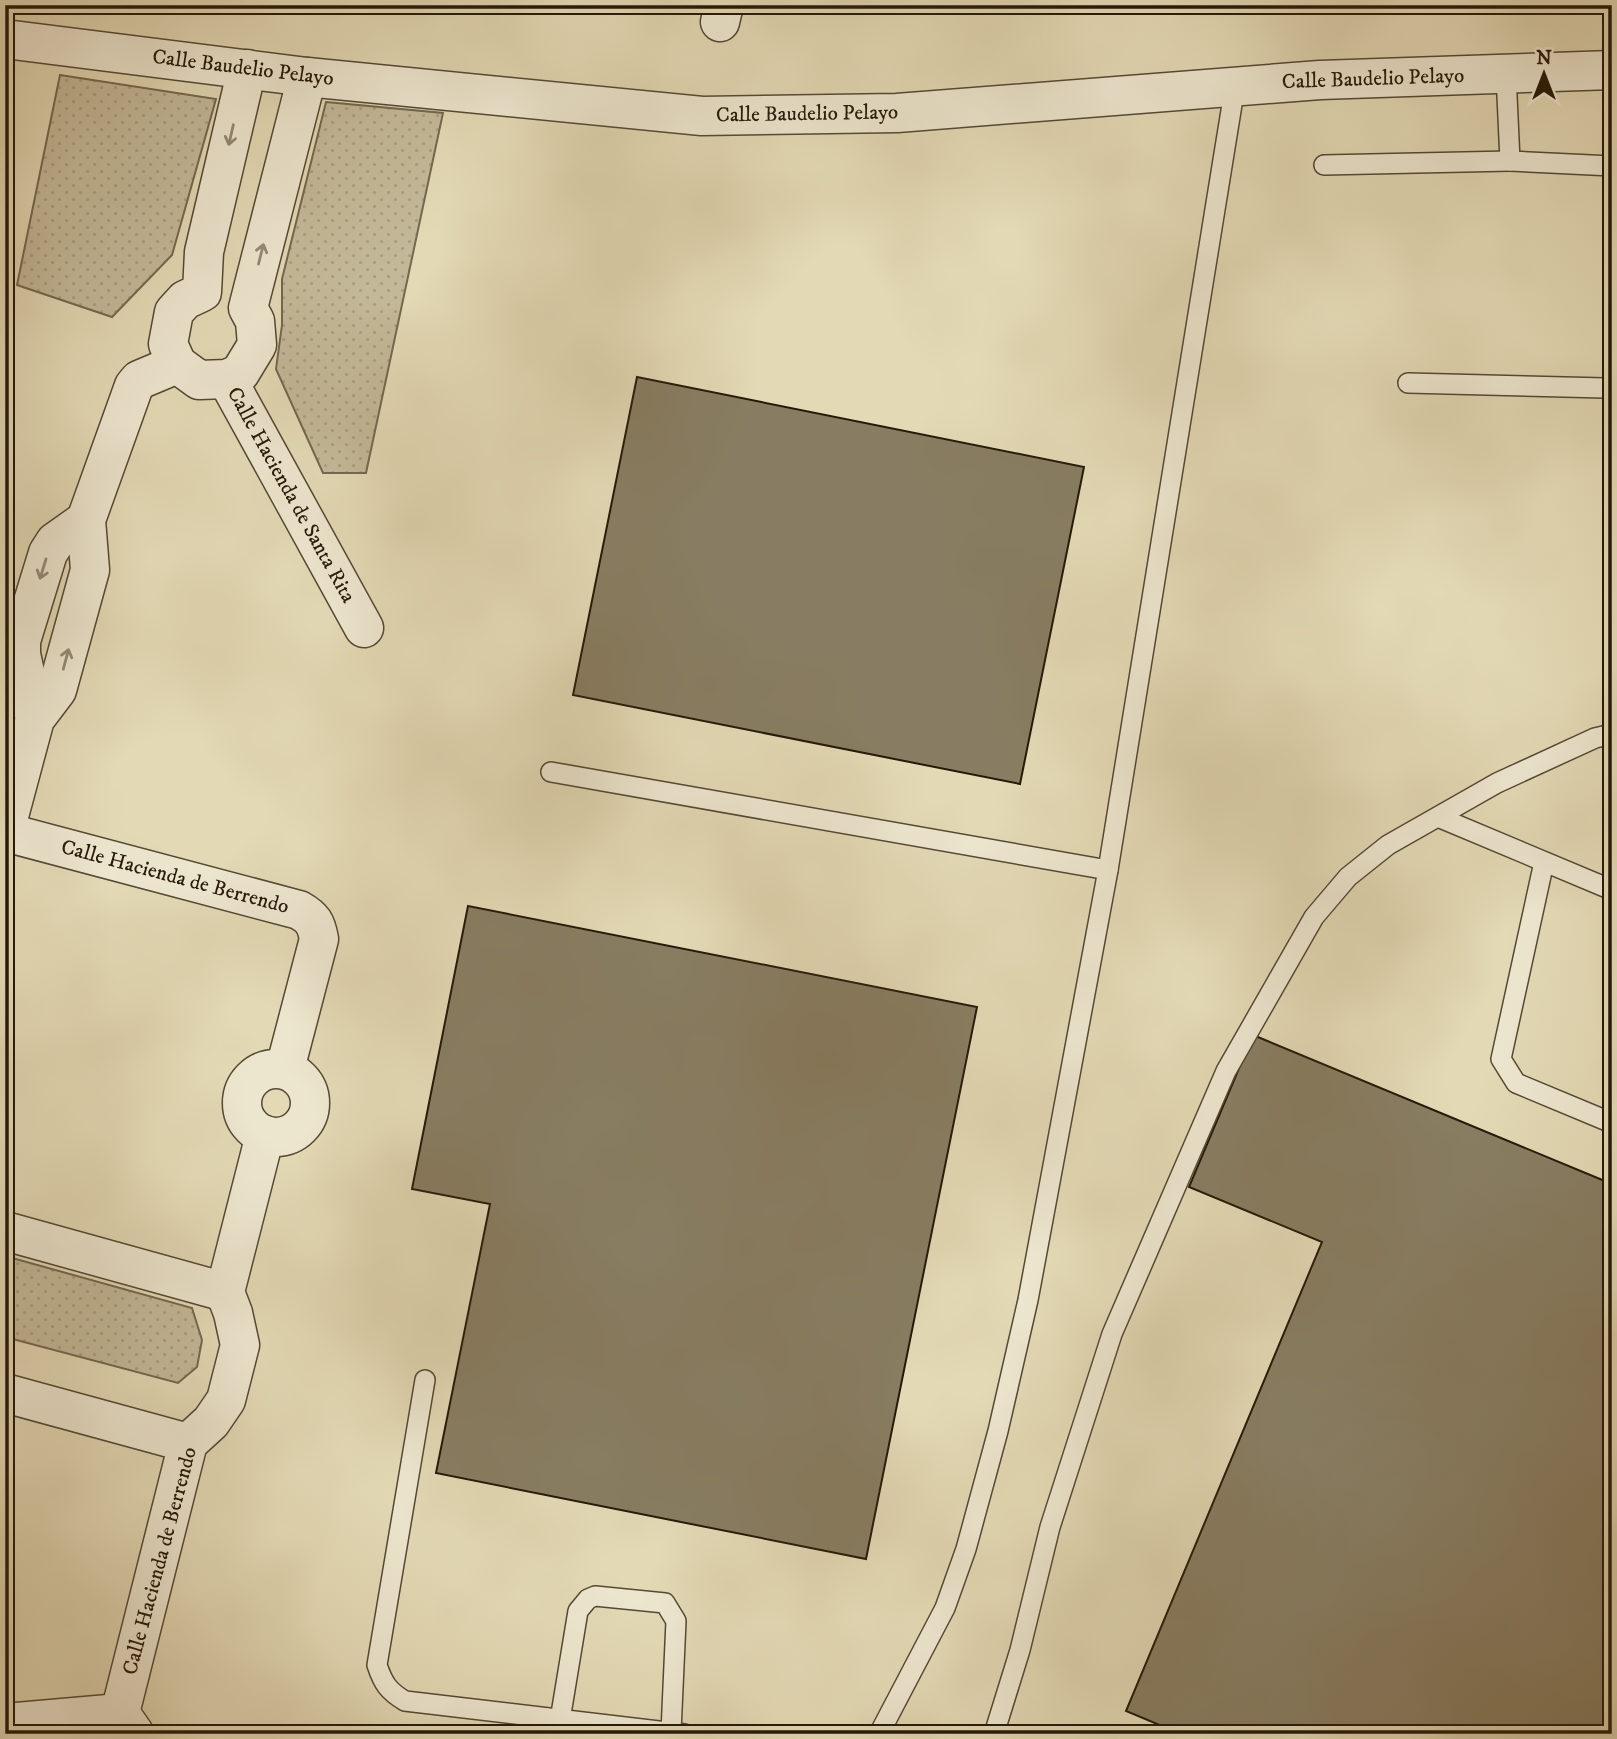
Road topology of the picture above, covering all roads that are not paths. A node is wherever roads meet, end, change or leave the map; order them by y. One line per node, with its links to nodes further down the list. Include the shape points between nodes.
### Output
1 (5, 39): 2 (street, Calle Baudelio Pelayo)
2 (247, 69): 5 (street, Calle Baudelio Pelayo); 10 (street, one-way to 10, via 204,252)
3 (1612, 70): 4 (street, Calle Baudelio Pelayo)
4 (1506, 74): 6 (street, Calle Baudelio Pelayo); 7 (lane)
5 (307, 77): 6 (street, Calle Baudelio Pelayo, via 702,116 897,113); 11 (street, one-way to 5)
6 (1235, 86): 22 (lane)
7 (1510, 161): 8 (lane); 9 (lane)
8 (1324, 165)
9 (1612, 166)
10 (202, 292): 11 (street, via 234,296); 12 (street, via 174,312 168,344)
11 (248, 307): 13 (street, via 255,321 257,345 240,373)
12 (177, 364): 13 (street, Calle Hacienda de Santa Rita, via 199,380); 20 (street, via 134,386 86,520 48,552 21,641 35,719)
13 (227, 379): 16 (street, Calle Hacienda de Santa Rita)
14 (1408, 383): 15 (lane, via 1605,388)
15 (1612, 384)
16 (364, 628)
17 (1612, 734): 19 (lane, via 1497,783)
18 (551, 772): 22 (lane)
19 (1438, 817): 21 (lane); 33 (lane, via 1388,845 1348,877 1314,917 1226,1070 1112,1334 1050,1527)
20 (5, 831): 26 (street, Calle Hacienda de Berrendo, via 299,910 317,924 319,939 285,1069 305,1084 311,1103 302,1125 291,1134 265,1135)
21 (1544, 862): 23 (lane); 24 (lane, via 1501,1059 1516,1083)
22 (1108, 870): 35 (lane, via 1028,1300 998,1431 945,1608)
23 (1612, 890)
24 (1612, 1123)
25 (5, 1231): 26 (street)
26 (225, 1292): 29 (street, Calle Hacienda de Berrendo, via 240,1345 226,1399 211,1422)
27 (425, 1380): 30 (lane, via 377,1665 383,1683 405,1701)
28 (5, 1393): 29 (street)
29 (188, 1443): 32 (street, Calle Hacienda de Berrendo)
30 (560, 1720): 34 (lane); 34 (lane, via 582,1605 595,1596 666,1603 676,1621)
31 (5, 1723): 32 (street)
32 (127, 1723)
33 (997, 1732)
34 (678, 1733)
35 (879, 1734)

